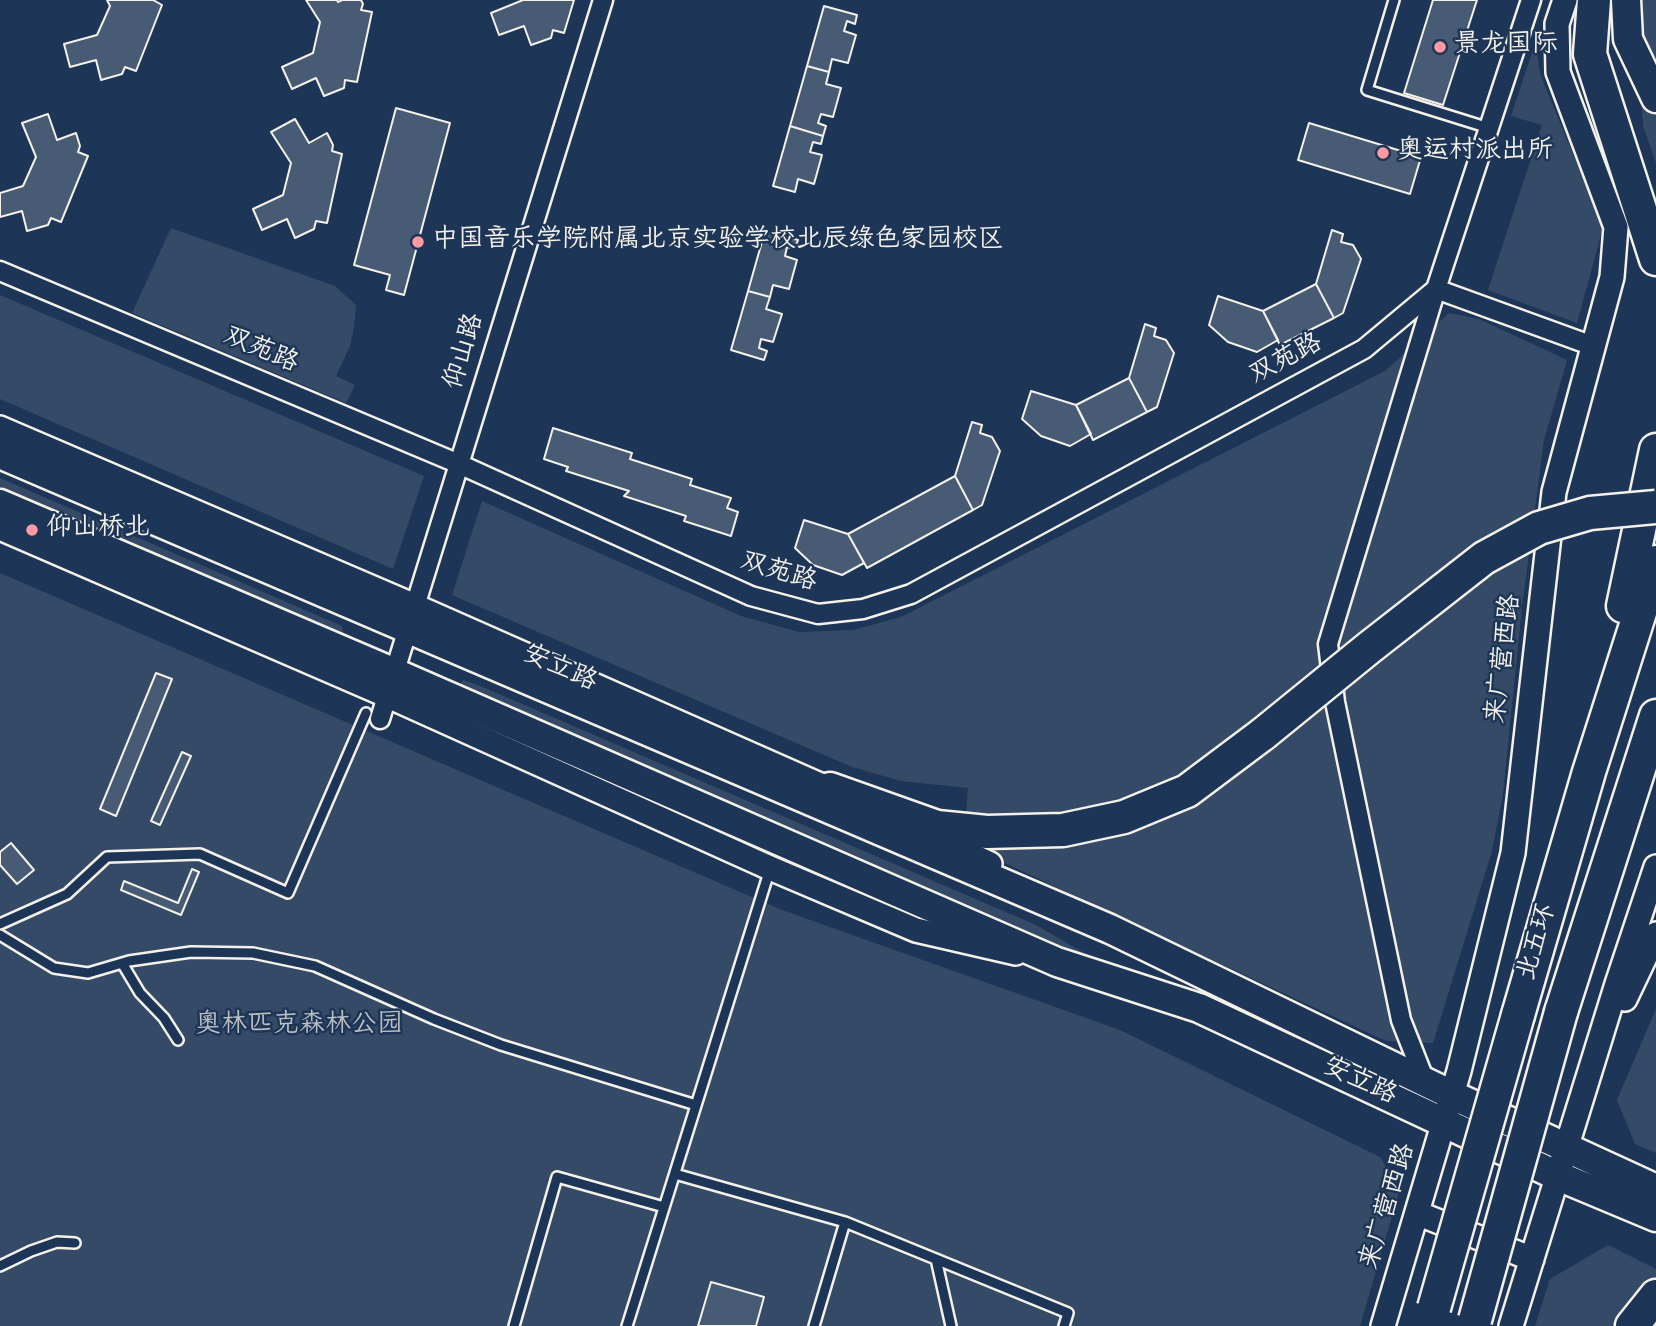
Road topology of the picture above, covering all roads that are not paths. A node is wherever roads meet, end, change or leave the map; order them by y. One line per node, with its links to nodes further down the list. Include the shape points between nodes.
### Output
1 (603, 0): 16 (street, 仰山路)
2 (1394, 0): 8 (lane, via 1367,90)
3 (1531, 0): 8 (street)
4 (1564, 0): 12 (street, 来广营西路, via 1557,24 1558,72 1616,227 1612,277)
5 (1594, 0): 9 (highway, via 1590,54)
6 (1626, 0): 7 (main road, via 1628,40)
7 (1656, 98)
8 (1489, 128): 11 (street)
9 (1656, 258)
10 (0, 271): 16 (street, 双苑路)
11 (1436, 289): 12 (street); 16 (street, 双苑路, via 1364,349 911,594 863,609 818,614 751,596); 37 (street, via 1328,644 1333,694 1401,1020)
12 (1593, 346): 38 (street, 来广营西路, via 1554,492 1513,853)
13 (0, 428): 21 (street, 安立路)
14 (1656, 450): 25 (highway)
15 (0, 454): 21 (main road, 安立路)
16 (459, 464): 21 (street, 仰山路)
17 (0, 504): 22 (main road, 安立路)
18 (1656, 507): 26 (highway, bridge, via 1590,513 1539,528 1484,558 1187,791 1124,817 1063,830 986,832 937,827)
19 (0, 528): 22 (street, 安立路)
20 (1656, 562): 25 (highway, 北五环)
21 (411, 618): 22 (street, 仰山路); 26 (street, 安立路); 30 (main road, 安立路)
22 (391, 684): 23 (street, 仰山路); 28 (street, 安立路); 33 (main road, 安立路)
23 (373, 716): 29 (lane, via 288,893 200,854 107,857 66,894)
24 (1656, 716): 55 (highway, 北五环, bridge, via 1561,1012)
25 (1589, 772): 54 (highway, 北五环, bridge)
26 (830, 789): 30 (street, 安立路, via 1027,881)
27 (1656, 867): 36 (street)
28 (770, 868): 33 (street, 安立路, via 916,930); 39 (lane)
29 (0, 924)
30 (1110, 929): 37 (main road, 安立路)
31 (1656, 934): 36 (street)
32 (0, 935): 34 (lane, via 54,968 88,973)
33 (1057, 962): 40 (main road, 安立路, via 1199,1008)
34 (122, 963): 35 (lane); 39 (lane, via 191,952 253,953 315,965 501,1045)
35 (178, 1040)
36 (1588, 1077): 41 (street)
37 (1425, 1081): 38 (main road, 安立路)
38 (1452, 1095): 40 (street, 来广营西路); 41 (main road, 安立路)
39 (696, 1105): 42 (lane)
40 (1444, 1123): 43 (main road, 安立路); 46 (street, 来广营西路)
41 (1567, 1147): 43 (street); 44 (main road, 安立路)
42 (675, 1174): 45 (lane); 48 (lane)
43 (1558, 1176): 47 (main road, 安立路); 51 (street)
44 (1656, 1189)
45 (664, 1207): 56 (lane, via 557,1177); 57 (lane)
46 (1417, 1213): 51 (street); 61 (street, 来广营西路)
47 (1656, 1217)
48 (845, 1222): 50 (lane); 58 (lane)
49 (75, 1243): 52 (lane, via 57,1242)
50 (936, 1259): 59 (lane); 60 (lane, via 1068,1313)
51 (1532, 1259): 62 (street)
52 (0, 1266)
53 (1656, 1296): 63 (highway)
54 (1431, 1317)
55 (1474, 1323)
56 (514, 1326)
57 (627, 1326)
58 (814, 1326)
59 (951, 1326)
60 (1064, 1326)
61 (1383, 1326)
62 (1511, 1326)
63 (1632, 1326)

